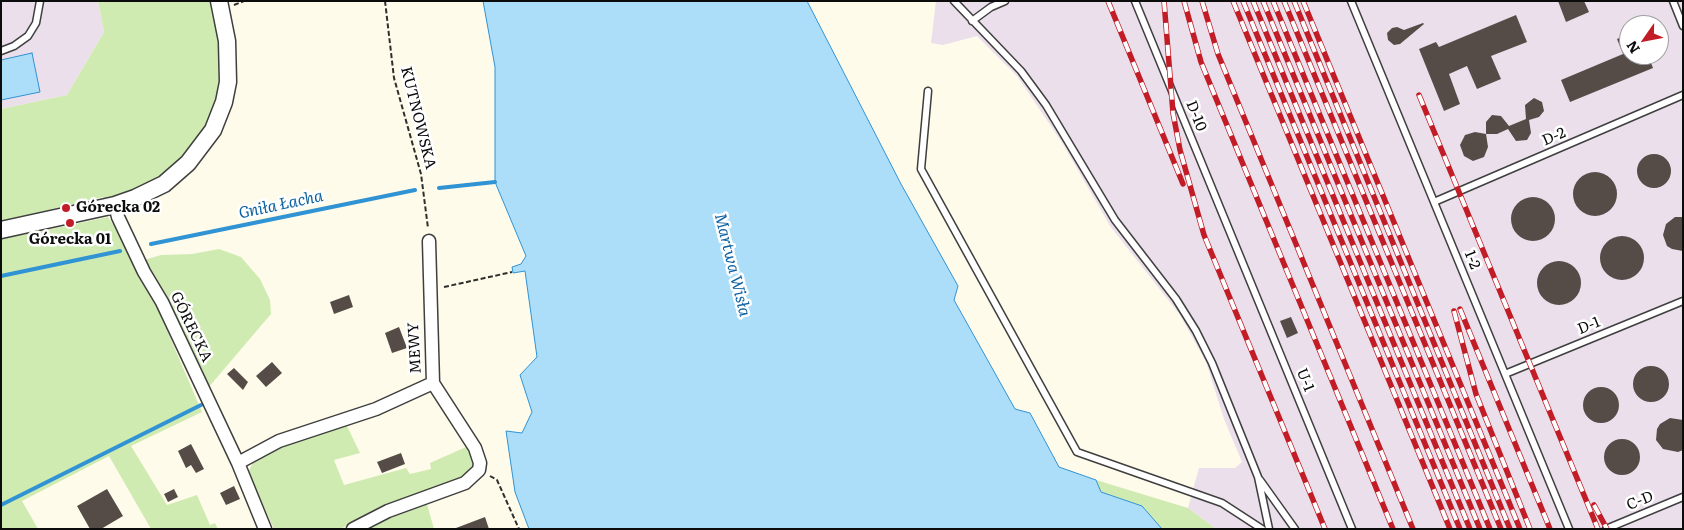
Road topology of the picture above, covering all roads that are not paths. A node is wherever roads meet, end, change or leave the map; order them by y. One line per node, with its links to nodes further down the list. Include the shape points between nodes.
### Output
1 (40, 1): 10 (lane, via 36,23 28,36)
2 (219, 1): 14 (street, via 230,65 224,102 213,130 188,163 164,184)
3 (954, 1): 8 (lane)
4 (1005, 1): 8 (lane)
5 (1135, 1): 16 (lane, D-10)
6 (1352, 1): 13 (lane, 1-2)
7 (1672, 1): 9 (lane)
8 (972, 21): 22 (lane, via 1021,71 1046,105 1116,220 1176,299 1212,363)
9 (1683, 26)
10 (1, 51)
11 (928, 91): 26 (lane, via 921,169 1077,452 1222,503)
12 (1683, 95): 13 (lane, D-2)
13 (1434, 202): 19 (lane, 1-2)
14 (115, 205): 15 (street); 21 (street, GÓRECKA, via 118,218 162,302)
15 (1, 230)
16 (1234, 240): 29 (lane, U-1)
17 (429, 241): 20 (street, MEWY)
18 (1683, 301): 19 (lane, D-1)
19 (1505, 374): 30 (lane, 1-2)
20 (433, 383): 21 (street, via 376,409 279,441); 25 (street, MEWY, via 474,448 479,470 457,487 388,511)
21 (238, 463): 24 (street, GÓRECKA)
22 (1258, 477): 27 (lane); 28 (lane)
23 (1683, 497): 31 (lane, C-D)
24 (266, 529)
25 (353, 529)
26 (1262, 529)
27 (1269, 529)
28 (1295, 529)
29 (1352, 529)
30 (1569, 529)
31 (1606, 529)

